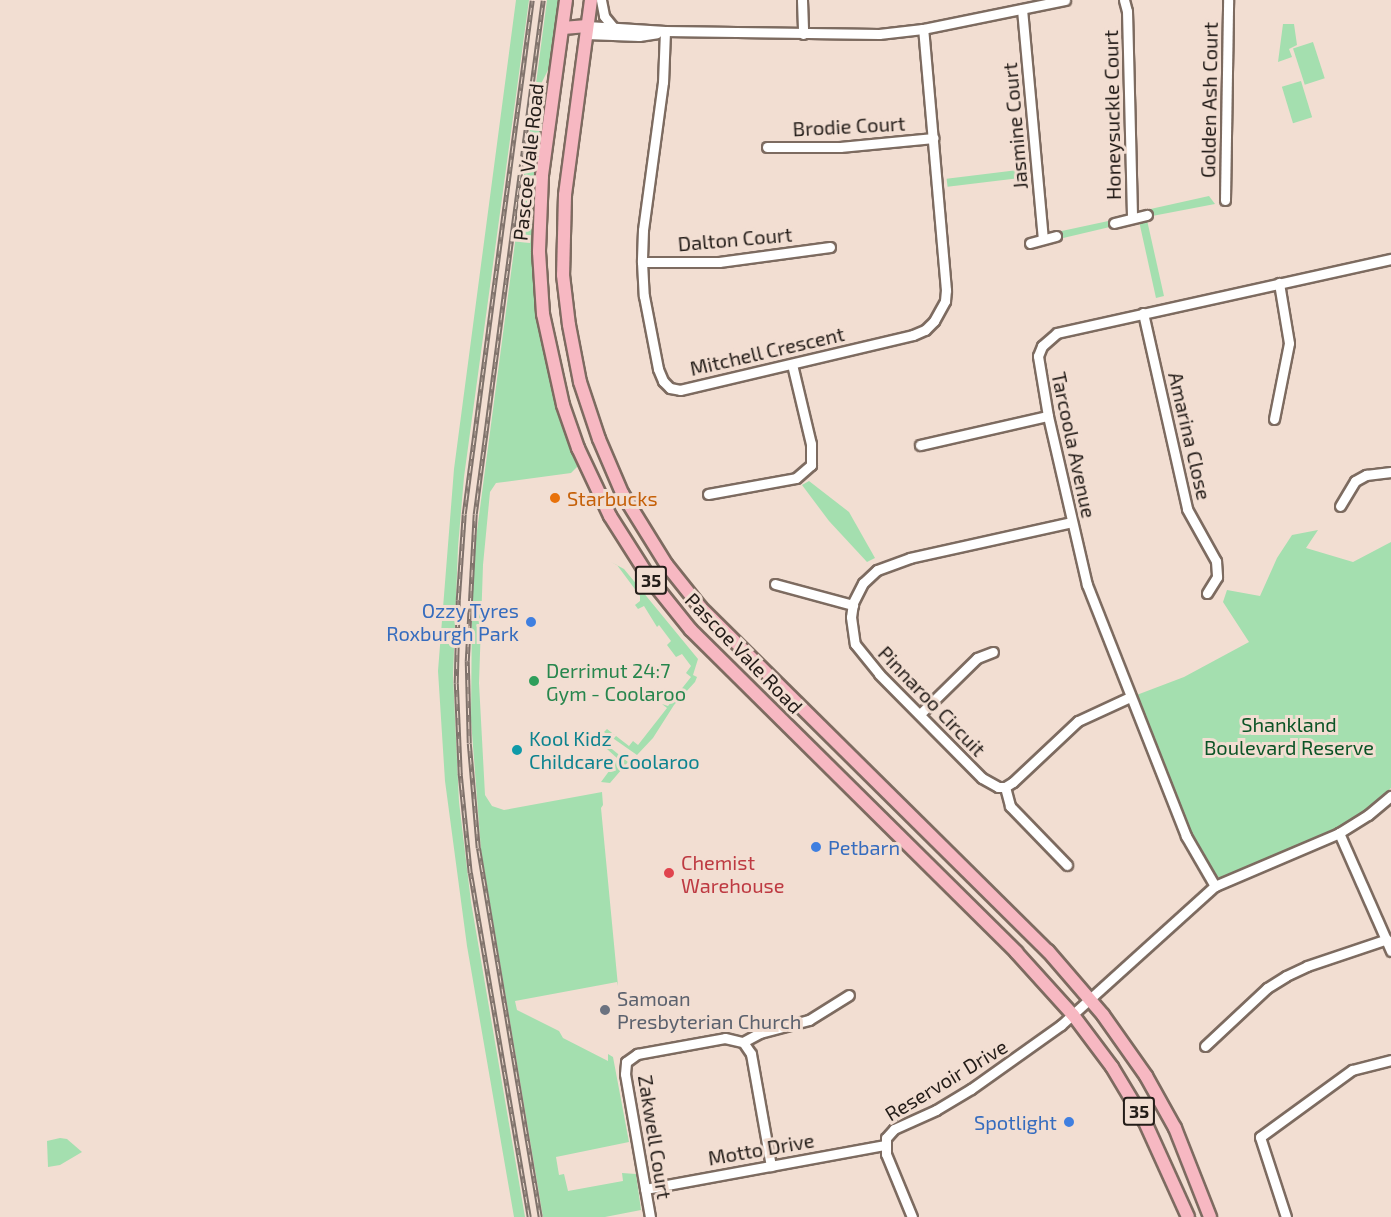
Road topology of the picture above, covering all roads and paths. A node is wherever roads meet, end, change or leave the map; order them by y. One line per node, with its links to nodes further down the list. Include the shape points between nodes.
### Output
1 (566, 0): 12 (main road, Pascoe Vale Road / 35)
2 (591, 0): 14 (main road, Pascoe Vale Road / 35)
3 (601, 0): 11 (street, via 604,16)
4 (802, 0): 16 (street)
5 (1065, 0): 9 (street)
6 (1124, 0): 10 (street, Honeysuckle Court)
7 (1131, 0): 10 (street, Honeysuckle Court)
8 (1228, 0): 19 (street, Golden Ash Court, via 1228,200)
9 (1022, 9): 13 (street); 24 (street, Jasmine Court)
10 (1127, 11): 21 (street, Honeysuckle Court)
11 (613, 27): 14 (street); 15 (street)
12 (562, 28): 14 (main road); 44 (main road, Pascoe Vale Road / 35, via 542,176 539,231 543,314 556,380 578,448 631,552 667,601)
13 (923, 29): 16 (street, via 879,34); 17 (street, Mitchell Crescent)
14 (587, 30): 15 (street, via 639,36); 42 (main road, Pascoe Vale Road / 35, via 565,195 563,252 568,316 580,382 609,465 640,525 682,586)
15 (665, 31): 16 (street); 28 (street, Mitchell Crescent, via 663,82)
16 (802, 34)
17 (934, 138): 18 (street, Brodie Court, via 840,147); 31 (street, Mitchell Crescent, via 946,290 940,311 925,330 913,335)
18 (764, 147)
19 (1215, 201)
20 (1147, 215): 21 (street, Honeysuckle Court)
21 (1132, 217): 22 (street, Honeysuckle Court)
22 (1114, 224)
23 (1056, 236): 24 (street)
24 (1043, 239): 25 (street)
25 (1030, 243)
26 (835, 257): 28 (street, Dalton Court, via 832,243 719,262)
27 (1391, 258): 29 (street, Tarcoola Avenue)
28 (642, 262): 31 (street, Mitchell Crescent, via 644,296 658,369 670,388 680,390)
29 (1279, 283): 30 (street, Tarcoola Avenue); 33 (street, via 1289,343)
30 (1143, 314): 32 (street, Tarcoola Avenue, via 1049,337 1038,356); 40 (street, Amarina Close, via 1187,509 1216,561 1217,577)
31 (792, 364): 36 (street, via 811,444 811,465 796,478)
32 (1048, 416): 34 (street); 38 (street, Tarcoola Avenue)
33 (1274, 422)
34 (918, 446)
35 (1391, 472): 37 (street, via 1355,481)
36 (707, 494)
37 (1340, 506)
38 (1072, 522): 41 (street, Pinnaroo Circuit, via 891,563 863,583); 45 (street, Tarcoola Avenue, via 1087,585)
39 (774, 582): 41 (street)
40 (1206, 594)
41 (853, 605): 46 (street, Pinnaroo Circuit, via 852,632 860,652)
42 (744, 652): 44 (main road); 55 (main road, Pascoe Vale Road / 35, via 1048,951)
43 (994, 652): 46 (street, via 977,658)
44 (729, 668): 56 (main road, Pascoe Vale Road / 35, via 1009,945)
45 (1130, 697): 47 (street, via 1078,721); 51 (street, Tarcoola Avenue, via 1186,836)
46 (920, 714): 47 (street, Pinnaroo Circuit, via 982,778)
47 (1005, 787): 50 (street, via 1010,806)
48 (1391, 796): 49 (street, Reservoir Drive)
49 (1339, 832): 51 (street, Reservoir Drive); 52 (street)
50 (1068, 866)
51 (1215, 886): 55 (street, Reservoir Drive)
52 (1388, 939): 53 (street); 58 (street, via 1286,976 1267,988)
53 (1391, 951)
54 (849, 995): 57 (street, via 809,1020 760,1033)
55 (1090, 999): 56 (street, Reservoir Drive); 63 (main road, Pascoe Vale Road / 35, via 1161,1101)
56 (1073, 1015): 60 (street, Reservoir Drive, via 974,1088 894,1129); 66 (main road, Pascoe Vale Road / 35, via 1146,1122)
57 (743, 1042): 61 (street, via 751,1054); 62 (street, Zakwell Court, via 725,1038 637,1054 626,1062 624,1074)
58 (1205, 1046)
59 (1391, 1060): 68 (street, via 1352,1070 1260,1137)
60 (884, 1145): 61 (street, Motto Drive); 65 (street, Reservoir Drive)
61 (771, 1166): 62 (street, Motto Drive)
62 (645, 1189): 64 (street, Zakwell Court)
63 (1203, 1196): 66 (main road, via 1197,1210); 67 (main road, Pascoe Vale Road / 35)
64 (650, 1217)
65 (912, 1217)
66 (1188, 1217)
67 (1210, 1217)
68 (1286, 1217)

